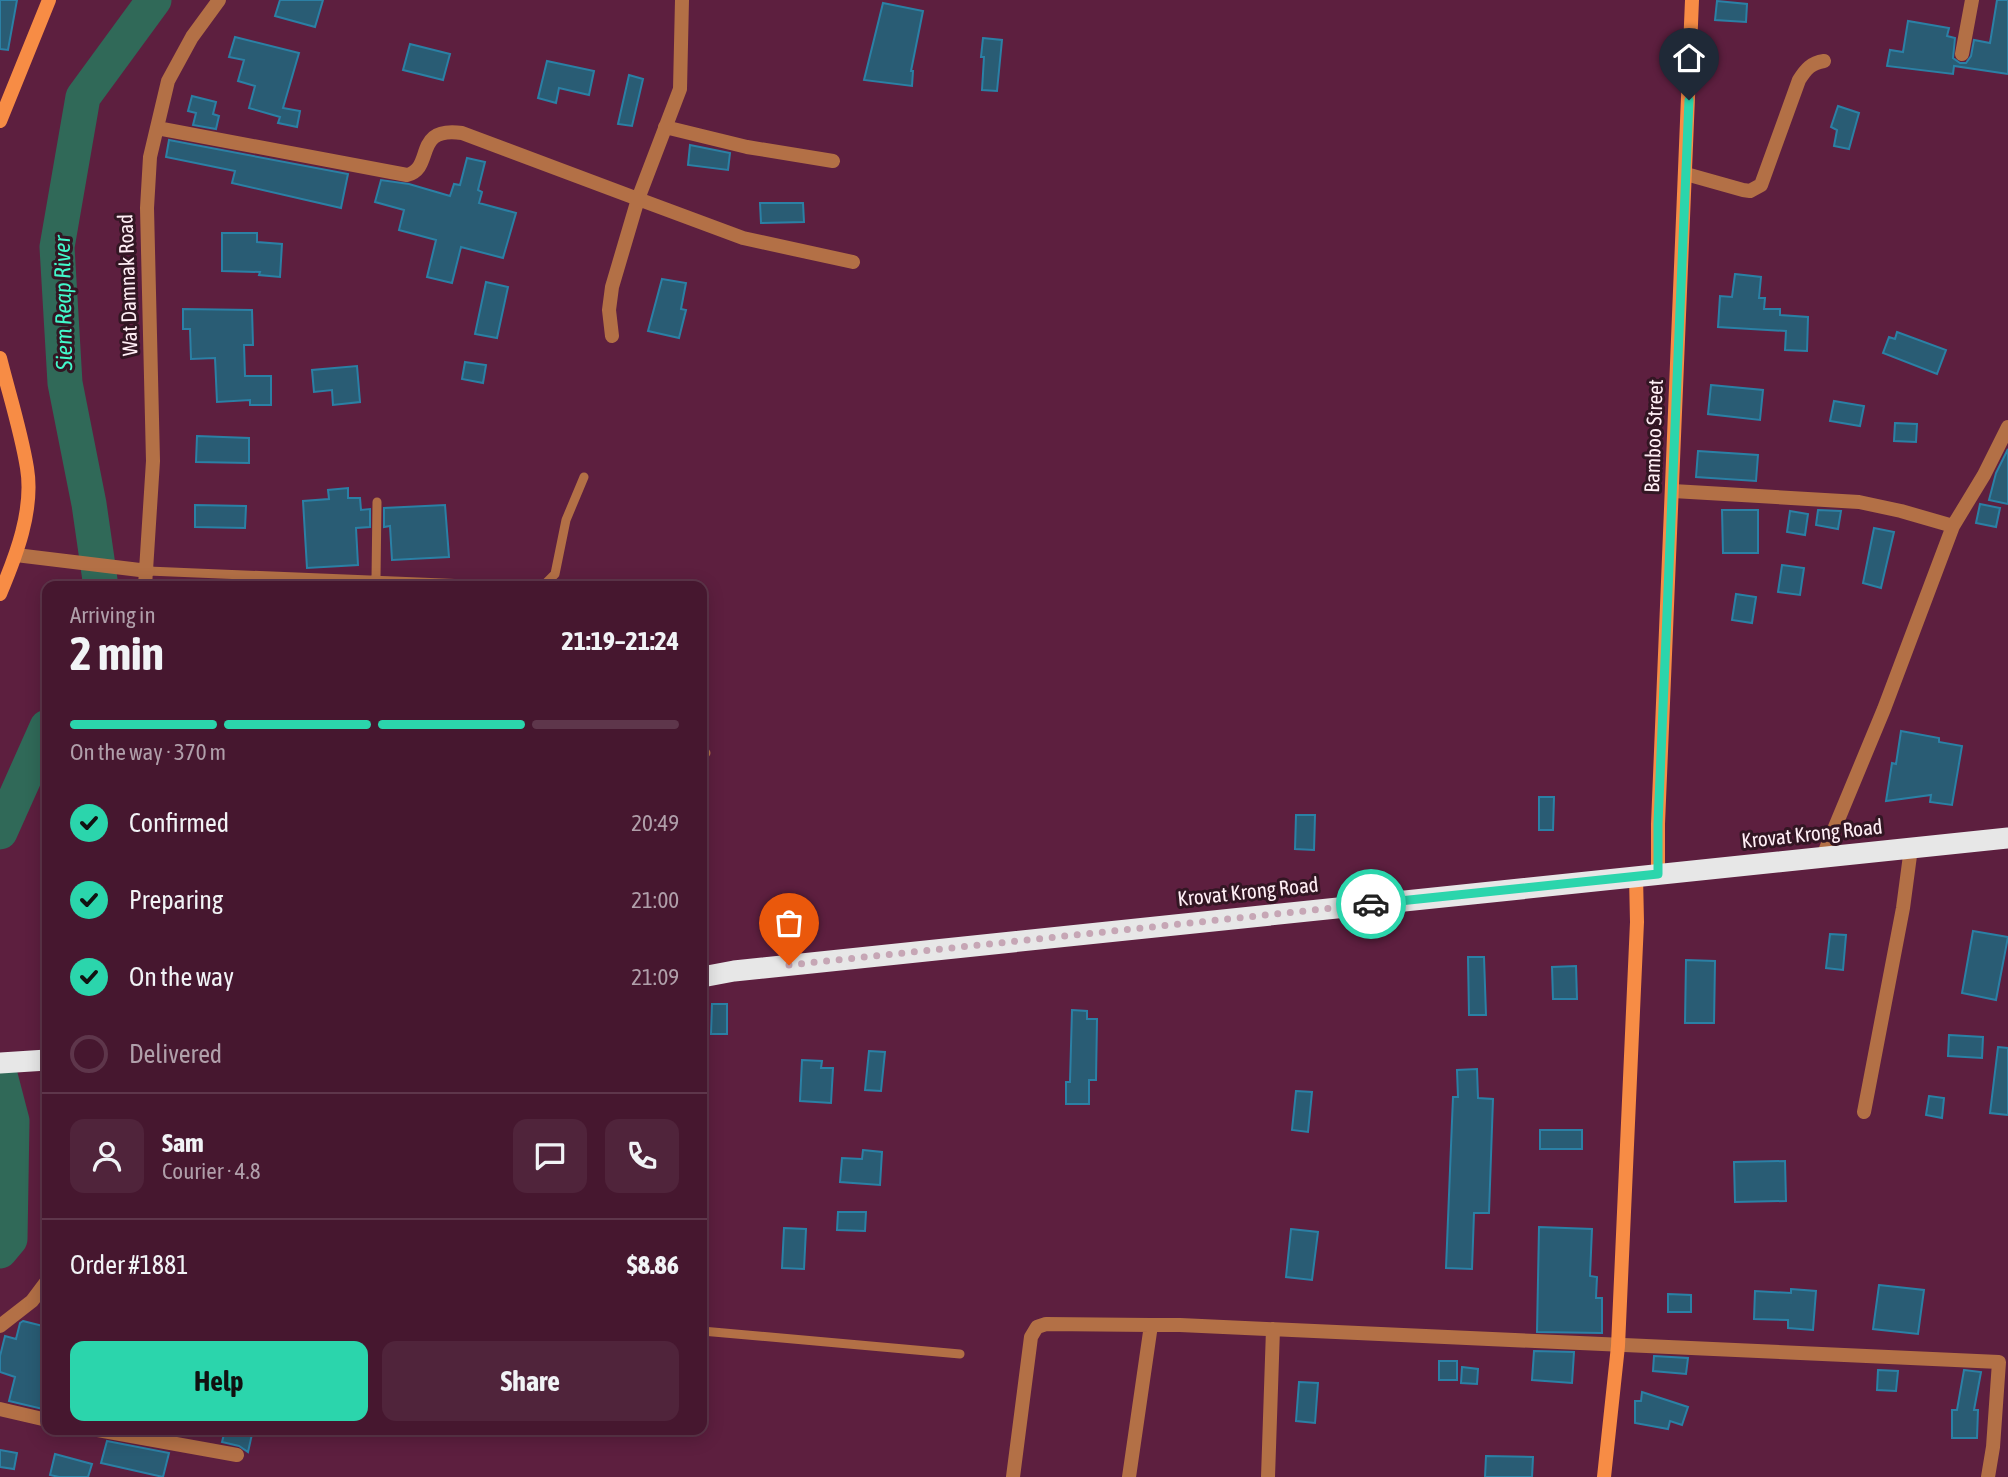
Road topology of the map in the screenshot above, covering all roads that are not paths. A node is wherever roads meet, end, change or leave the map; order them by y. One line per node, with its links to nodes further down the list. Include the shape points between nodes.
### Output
1 (49, 0): 8 (street)
2 (219, 0): 10 (street, Wat Damnak Road, via 168,81)
3 (682, 0): 9 (street, via 680,89)
4 (1692, 0): 12 (street, Bamboo Street)
5 (1972, 0): 6 (street)
6 (1962, 54)
7 (1824, 61): 12 (street, via 1806,68 1799,80 1761,186 1750,191)
8 (0, 121)
9 (665, 127): 11 (street); 13 (street)
10 (157, 128): 13 (street, via 407,175 416,170 432,138 447,131 462,133); 23 (street, Wat Damnak Road, via 147,208 153,461)
11 (833, 161)
12 (1686, 174): 19 (street, Bamboo Street)
13 (638, 199): 14 (street, via 743,238); 15 (street, via 612,287)
14 (853, 262)
15 (612, 336)
16 (0, 358): 22 (street, via 28,470 27,508)
17 (2008, 427): 21 (street)
18 (584, 477): 28 (lane, via 566,520 555,574)
19 (1673, 491): 21 (street, via 1859,502); 33 (street, Bamboo Street)
20 (377, 502): 24 (lane)
21 (1953, 526): 32 (street)
22 (16, 555): 23 (street); 29 (street)
23 (141, 571): 25 (street, Wat Damnak Road); 26 (lane)
24 (376, 579): 26 (lane); 27 (lane)
25 (144, 581)
26 (297, 581)
27 (413, 581)
28 (548, 581)
29 (0, 594)
30 (2008, 838): 31 (highway, Krovat Krong Road)
31 (1911, 848): 32 (highway, Krovat Krong Road); 38 (street)
32 (1823, 856): 33 (highway, Krovat Krong Road)
33 (1658, 874): 34 (highway, Krovat Krong Road)
34 (1636, 876): 35 (highway, Krovat Krong Road); 46 (street)
35 (707, 976)
36 (41, 1061): 37 (highway)
37 (0, 1063)
38 (1864, 1112)
39 (42, 1287): 40 (street)
40 (32, 1300): 41 (street); 43 (street)
41 (42, 1303)
42 (1151, 1325): 44 (street); 53 (street, via 1037,1327 1031,1337); 54 (street)
43 (0, 1326)
44 (1273, 1329): 46 (street); 55 (street)
45 (707, 1331): 47 (lane)
46 (1618, 1346): 48 (street); 56 (street)
47 (960, 1354)
48 (2004, 1362): 57 (street)
49 (0, 1409): 50 (street)
50 (42, 1419)
51 (127, 1435): 52 (street)
52 (237, 1455)
53 (1013, 1477)
54 (1129, 1477)
55 (1268, 1477)
56 (1604, 1477)
57 (1988, 1477)

